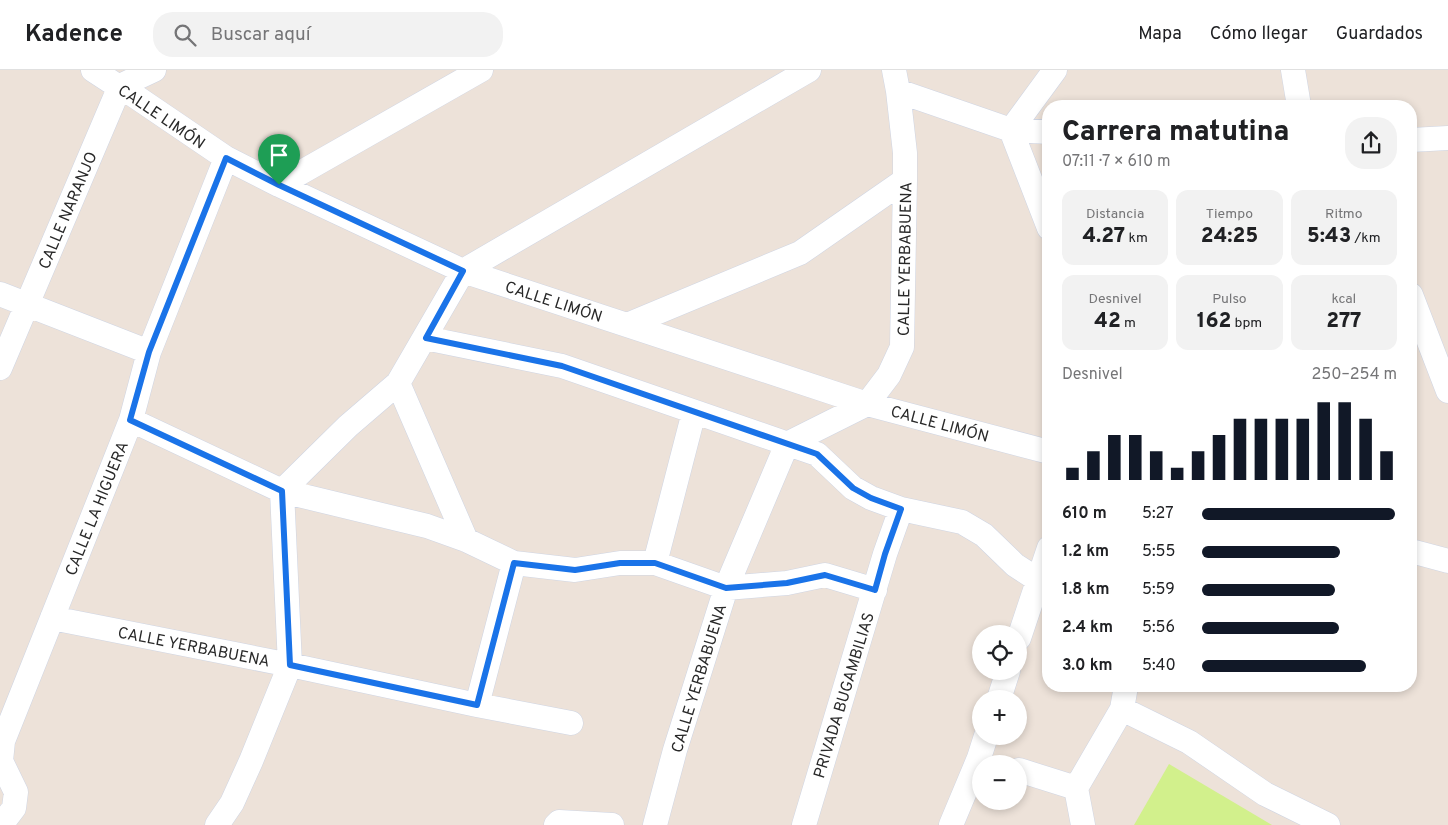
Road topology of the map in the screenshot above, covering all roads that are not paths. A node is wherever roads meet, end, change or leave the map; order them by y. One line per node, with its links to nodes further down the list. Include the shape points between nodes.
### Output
1 (94, 70): 8 (street, CALLE LIMÓN)
2 (154, 70): 8 (street)
3 (481, 70): 16 (street)
4 (809, 70): 18 (street)
5 (1055, 70): 10 (street)
6 (1294, 70): 9 (street)
7 (896, 81): 10 (street); 15 (street, CALLE YERBABUENA)
8 (120, 86): 14 (street, CALLE LIMÓN); 20 (street, CALLE NARANJO)
9 (1298, 100)
10 (1011, 130): 11 (street); 17 (street)
11 (1042, 132)
12 (1448, 138): 13 (street)
13 (1417, 140)
14 (226, 158): 16 (street, CALLE LIMÓN); 24 (street, CALLE LA HIGUERA)
15 (905, 180): 22 (street, via 800,253); 28 (street, CALLE YERBABUENA, via 902,347 889,375)
16 (279, 185): 18 (street, CALLE LIMÓN)
17 (1042, 210)
18 (463, 271): 22 (street, CALLE LIMÓN); 23 (street)
19 (0, 294): 20 (street)
20 (27, 304): 24 (street); 25 (street, CALLE NARANJO)
21 (1417, 311): 27 (street)
22 (627, 325): 28 (street, CALLE LIMÓN)
23 (426, 338): 26 (street); 29 (street, via 562,366)
24 (149, 352): 30 (street, CALLE LA HIGUERA)
25 (0, 368)
26 (398, 382): 33 (street); 35 (street)
27 (1448, 391)
28 (867, 404): 31 (street, CALLE YERBABUENA); 32 (street, CALLE LIMÓN)
29 (694, 412): 31 (street); 39 (street)
30 (130, 420): 33 (street); 44 (street, CALLE LA HIGUERA)
31 (787, 444): 34 (street, via 817,454 853,488); 42 (street, CALLE YERBABUENA)
32 (1042, 450)
33 (282, 491): 35 (street, via 427,526); 46 (street)
34 (901, 509): 40 (street, via 962,522 984,535 1015,565); 43 (street, PRIVADA BUGAMBILIAS)
35 (466, 540): 38 (street)
36 (1417, 553): 37 (street)
37 (1448, 561)
38 (514, 563): 39 (street, via 575,570 620,563); 48 (street)
39 (655, 563): 42 (street)
40 (1042, 582)
41 (1042, 585): 45 (street)
42 (726, 588): 43 (street, via 787,583 825,575); 57 (street, CALLE YERBABUENA)
43 (875, 590): 58 (street, PRIVADA BUGAMBILIAS)
44 (52, 618): 46 (street, CALLE YERBABUENA); 53 (street, CALLE LA HIGUERA, via 3,741 1,761 16,792 14,808)
45 (1025, 625)
46 (290, 665): 48 (street, CALLE YERBABUENA); 54 (street, via 251,761)
47 (1124, 697): 52 (street); 61 (street, via 1265,794)
48 (477, 705): 49 (street, CALLE YERBABUENA)
49 (571, 723)
50 (988, 753): 59 (street)
51 (1027, 773): 52 (street)
52 (1076, 788): 60 (street)
53 (1, 825)
54 (218, 825)
55 (556, 825): 56 (street, via 559,822)
56 (612, 825)
57 (655, 825)
58 (804, 825)
59 (951, 825)
60 (1083, 825)
61 (1328, 825)

